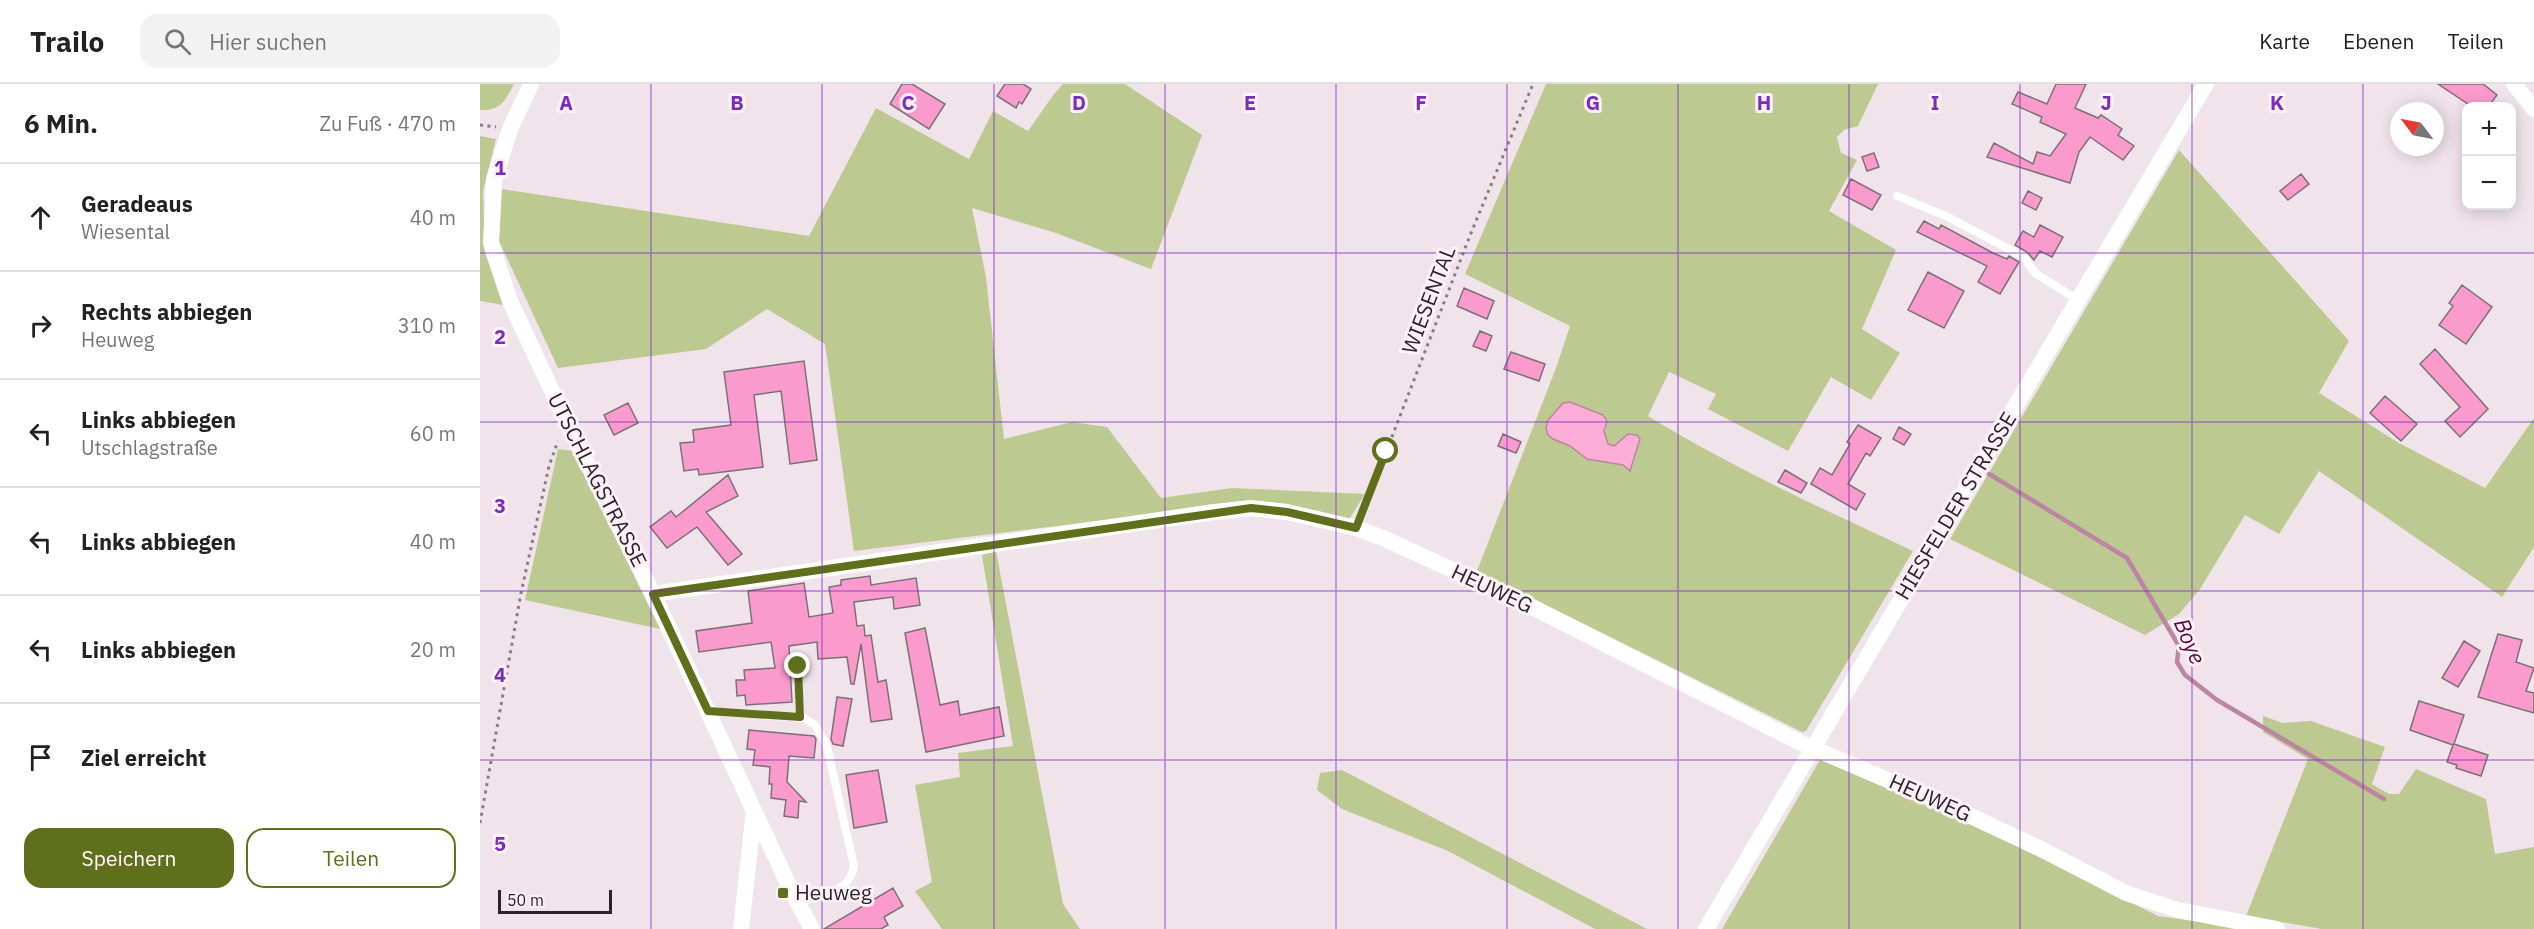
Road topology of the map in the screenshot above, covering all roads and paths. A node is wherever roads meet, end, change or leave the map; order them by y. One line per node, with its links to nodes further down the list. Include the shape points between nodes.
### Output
1 (531, 84): 8 (street, UTSCHLAGSTRASSE, via 510,129 494,180 491,243 510,301)
2 (1533, 84): 9 (path, WIESENTAL)
3 (2206, 84): 7 (street, HIESFELDER STRASSE)
4 (2514, 84): 5 (street)
5 (2534, 109)
6 (1897, 196): 7 (lane, via 1946,216 2024,257 2035,273)
7 (2078, 300): 14 (street, HIESFELDER STRASSE)
8 (565, 419): 10 (street, UTSCHLAGSTRASSE); 16 (path, via 549,466 521,593)
9 (1356, 528): 10 (street, HEUWEG, via 1251,508); 14 (street, HEUWEG, via 1518,600)
10 (653, 594): 12 (street, UTSCHLAGSTRASSE)
11 (798, 666): 13 (lane)
12 (708, 711): 13 (lane); 15 (street, UTSCHLAGSTRASSE)
13 (800, 717): 17 (lane, via 816,725 826,743 854,866 853,875 843,888)
14 (1814, 747): 20 (street, HIESFELDER STRASSE); 21 (street, HEUWEG, via 2031,844 2126,893 2178,910)
15 (754, 811): 17 (street, UTSCHLAGSTRASSE); 18 (street)
16 (480, 823)
17 (799, 903): 19 (street, UTSCHLAGSTRASSE)
18 (741, 929)
19 (812, 929)
20 (1706, 929)
21 (2277, 929)

